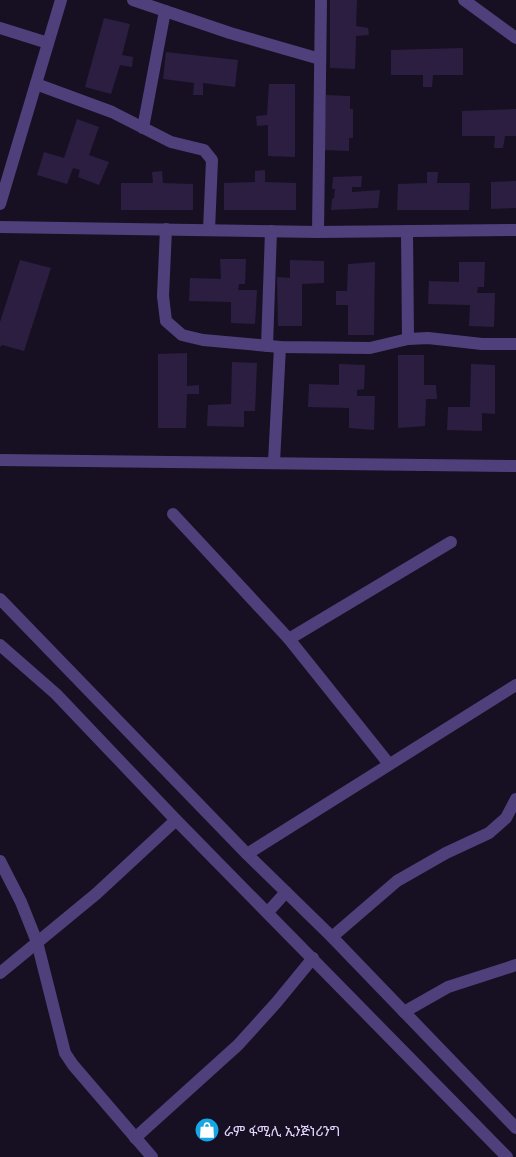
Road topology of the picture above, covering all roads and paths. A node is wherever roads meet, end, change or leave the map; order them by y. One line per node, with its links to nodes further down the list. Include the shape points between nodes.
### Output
1 (61, 0): 8 (street)
2 (133, 0): 5 (street)
3 (321, 0): 9 (street)
4 (464, 0): 7 (street)
5 (165, 11): 9 (street); 11 (street)
6 (0, 28): 8 (street)
7 (516, 38)
8 (48, 43): 10 (street)
9 (320, 59): 19 (street)
10 (36, 84): 11 (street, via 112,112); 12 (street)
11 (143, 128): 15 (street, via 171,142 204,150 212,160)
12 (1, 195)
13 (0, 227): 14 (street)
14 (166, 229): 15 (street); 22 (street, via 163,296 166,321 182,335 203,340)
15 (209, 230): 17 (street)
16 (516, 230): 18 (street)
17 (271, 231): 19 (street); 22 (street)
18 (407, 231): 19 (street); 20 (street)
19 (318, 232)
20 (408, 339): 21 (street); 22 (street, via 370,348)
21 (516, 344)
22 (274, 346): 24 (street)
23 (0, 460): 24 (street)
24 (274, 462): 25 (street)
25 (516, 466)
26 (173, 514): 29 (street)
27 (451, 542): 29 (street)
28 (0, 599): 35 (street)
29 (289, 639): 32 (street)
30 (0, 645): 34 (street, via 56,694)
31 (516, 685): 32 (street)
32 (389, 764): 35 (street)
33 (516, 800): 39 (street, via 506,818 490,833 397,881)
34 (176, 820): 38 (street); 40 (street, via 96,894)
35 (247, 854): 37 (street)
36 (0, 860): 40 (street)
37 (286, 892): 38 (street); 39 (street)
38 (268, 912): 41 (street)
39 (332, 937): 44 (street)
40 (37, 942): 43 (street); 46 (street, via 65,1053)
41 (313, 958): 46 (street, via 238,1045); 48 (street)
42 (516, 965): 44 (street, via 448,987)
43 (0, 973)
44 (404, 1012): 45 (street)
45 (516, 1128)
46 (135, 1138): 47 (street)
47 (152, 1157)
48 (507, 1157)

